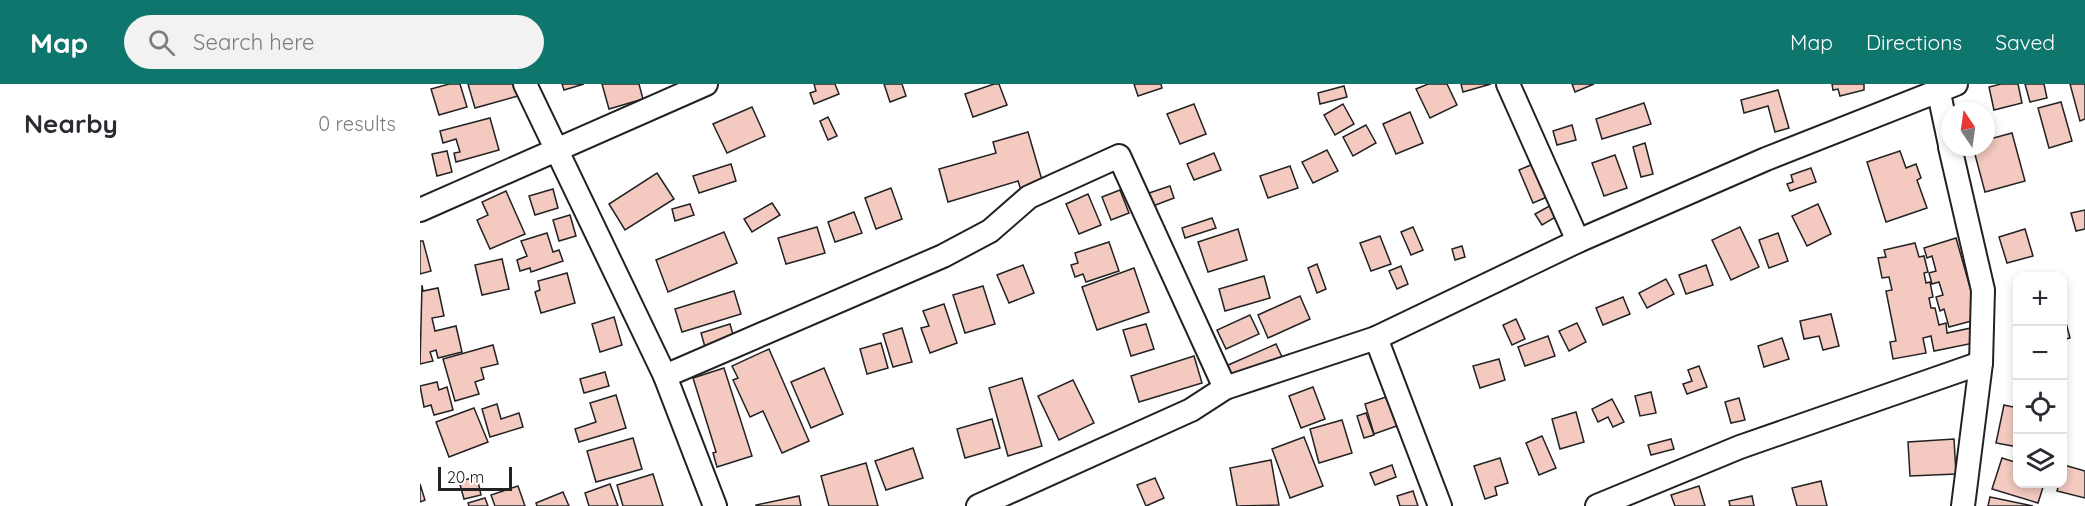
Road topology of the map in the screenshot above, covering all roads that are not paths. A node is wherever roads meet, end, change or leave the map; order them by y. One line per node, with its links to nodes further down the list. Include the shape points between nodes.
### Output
1 (525, 84): 6 (street)
2 (706, 84): 6 (street)
3 (1508, 84): 9 (street)
4 (1944, 86): 5 (street); 9 (street)
5 (1946, 102)
6 (555, 152): 8 (street); 12 (street)
7 (1952, 156): 11 (street, via 1983,290)
8 (420, 210)
9 (1578, 241): 10 (street)
10 (1376, 338): 13 (street); 16 (street)
11 (1981, 363): 17 (street, via 1740,447); 18 (street)
12 (665, 376): 13 (street, via 943,256 990,231 1029,197 1119,156); 14 (street)
13 (1225, 388): 15 (street, via 1191,410)
14 (715, 506)
15 (978, 506)
16 (1440, 506)
17 (1597, 506)
18 (1963, 506)

